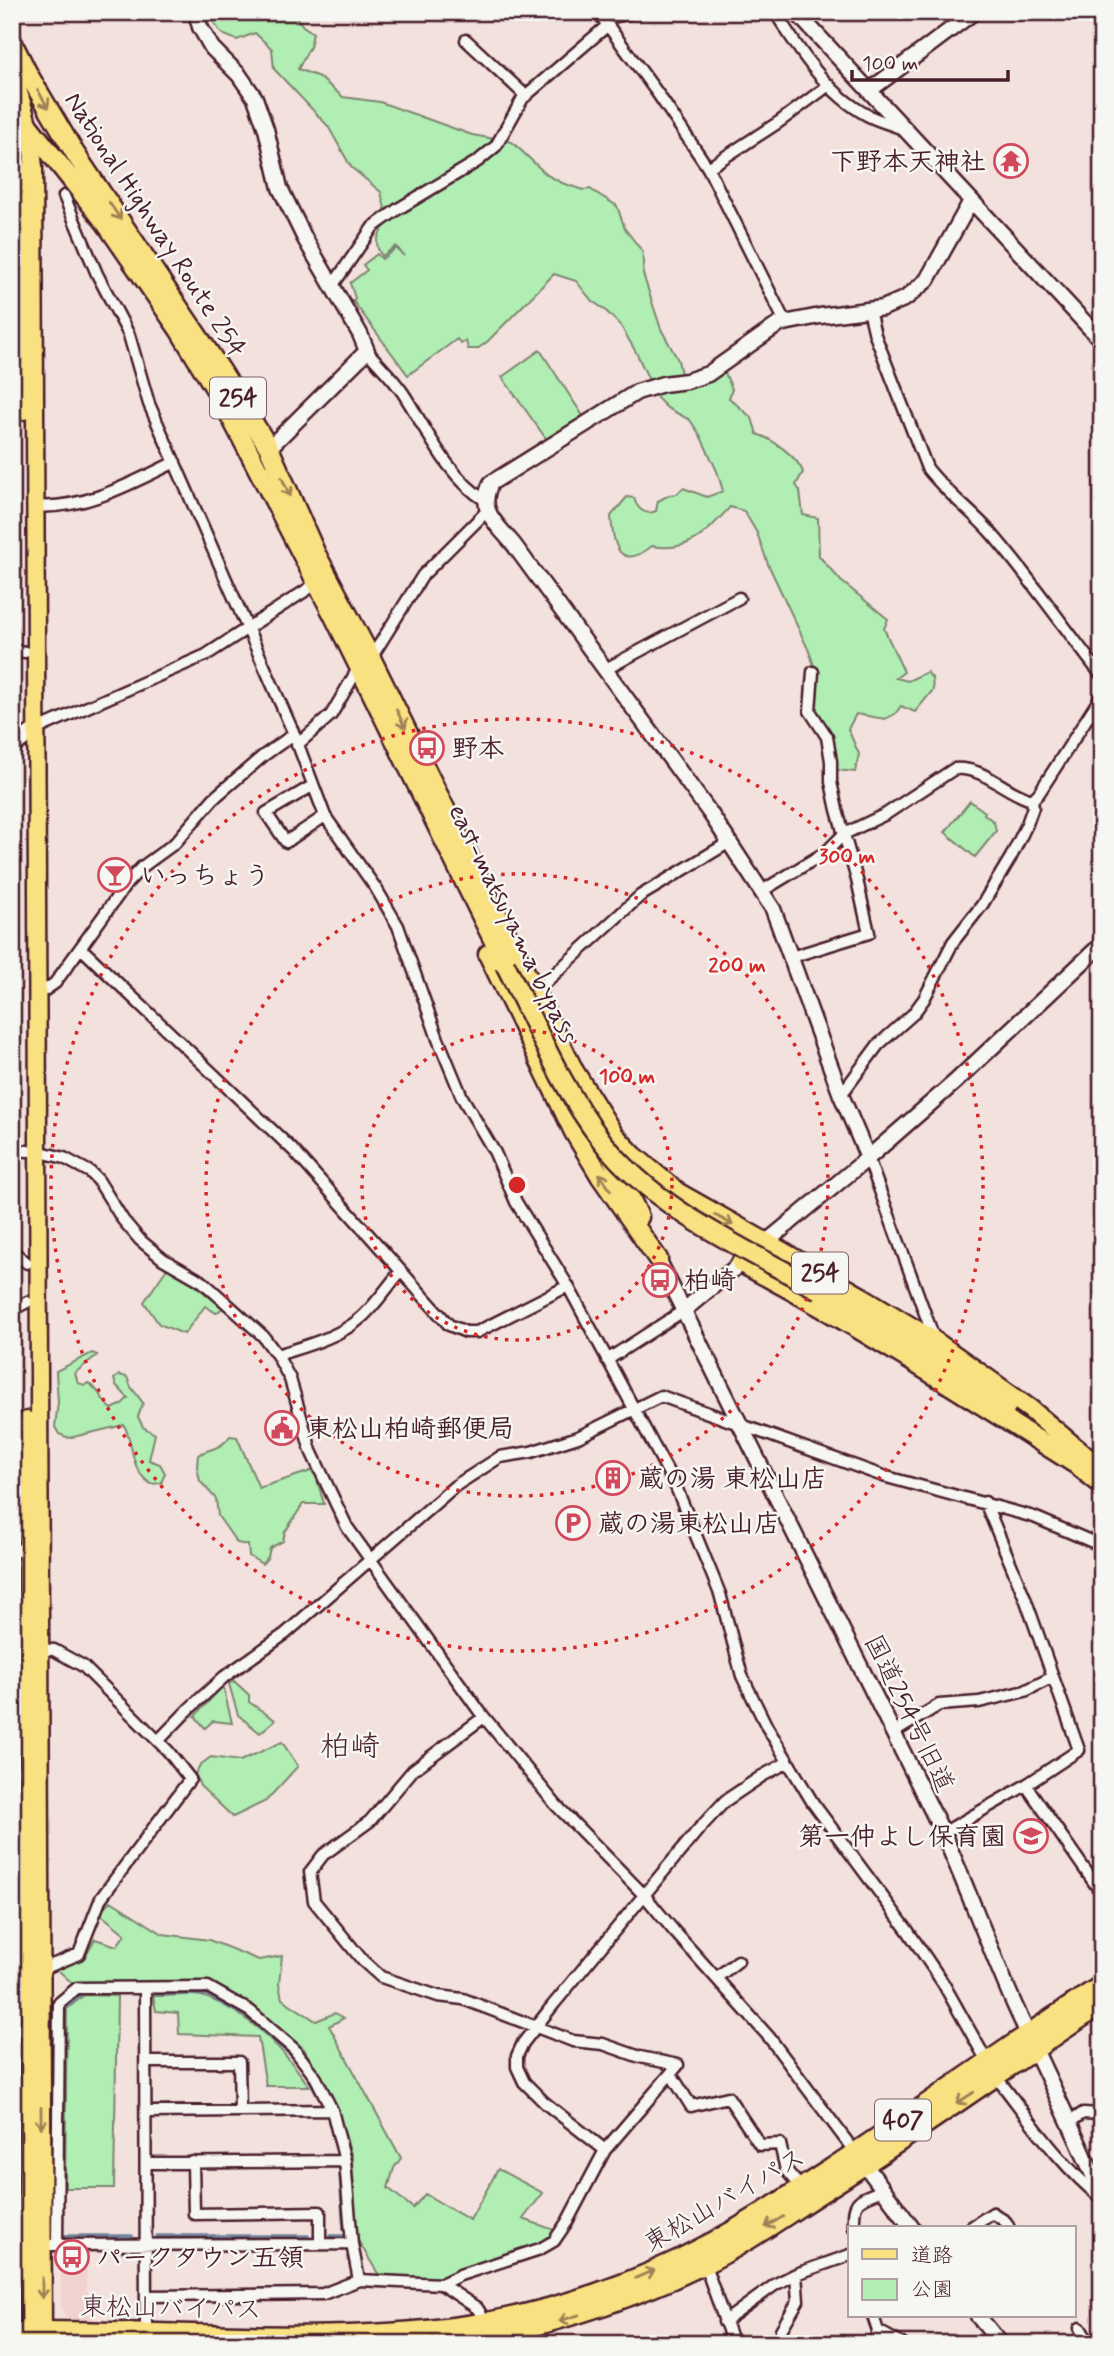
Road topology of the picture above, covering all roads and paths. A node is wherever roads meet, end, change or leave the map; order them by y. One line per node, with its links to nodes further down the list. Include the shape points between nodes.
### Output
1 (196, 12): 25 (street, via 212,48 255,98 280,188)
2 (636, 12): 6 (street)
3 (775, 12): 10 (street)
4 (796, 12): 11 (street)
5 (974, 12): 11 (street)
6 (603, 19): 12 (street); 20 (street)
7 (466, 40): 12 (street)
8 (12, 42): 18 (highway, National Highway Route 254 / 254, one-way to 18)
9 (12, 68): 14 (main road)
10 (829, 85): 15 (street, via 866,114); 20 (street)
11 (870, 90): 15 (street)
12 (526, 96): 25 (street, via 496,146 373,227)
13 (12, 105): 14 (highway, National Highway Route 254 / 254)
14 (29, 127): 17 (highway, National Highway Route 254 / 254); 19 (main road)
15 (907, 130): 24 (street)
16 (12, 139): 22 (main road)
17 (50, 152): 18 (main road); 19 (main road); 21 (highway, National Highway Route 254 / 254)
18 (76, 155): 31 (highway, National Highway Route 254 / 254, one-way to 31)
19 (33, 161): 22 (main road)
20 (708, 168): 27 (street)
21 (67, 174): 22 (main road, via 50,168); 35 (highway, National Highway Route 254 / 254, via 180,331)
22 (27, 187): 30 (main road); 33 (main road)
23 (64, 196): 32 (street, via 96,274 129,335 149,404)
24 (971, 201): 26 (street, via 927,280 895,304); 28 (street)
25 (333, 285): 29 (street)
26 (869, 310): 27 (street); 42 (street, via 874,335 927,468 1003,547)
27 (785, 322): 34 (street, via 708,374 636,393 491,483)
28 (1102, 341)
29 (367, 351): 31 (street); 34 (street, via 402,391 470,491)
30 (18, 374): 38 (main road)
31 (269, 449): 35 (highway, National Highway Route 254 / 254, one-way to 35)
32 (175, 462): 33 (street, via 119,489 79,501); 37 (street)
33 (34, 506): 44 (main road)
34 (486, 506): 39 (street, via 424,575); 40 (street)
35 (323, 580): 37 (street); 39 (highway, National Highway Route 254 / 254)
36 (739, 598): 40 (street)
37 (247, 629): 44 (street, via 206,654); 45 (street)
38 (18, 651): 44 (main road)
39 (365, 662): 45 (street, via 331,715); 55 (highway, east-matsuyama bypass / 254, one-way to 55); 57 (highway, via 381,734); 78 (highway, east-matsuyama bypass / 254, bridge, via 505,964 581,1112 603,1143 672,1205 970,1382)
40 (604, 670): 50 (street)
41 (813, 672): 49 (street, via 810,711 827,737 831,782)
42 (1102, 676)
43 (1102, 695): 47 (street)
44 (24, 738): 56 (main road); 62 (main road)
45 (296, 739): 46 (street); 53 (street, via 264,756 214,798 175,843 142,867)
46 (312, 786): 48 (street); 48 (street, via 266,813 286,842)
47 (1032, 800): 49 (street, via 985,776 954,769 886,814); 59 (street, via 1027,824 1011,857 953,942 924,999 878,1045)
48 (325, 816): 70 (street, via 398,926 462,1097 495,1153 516,1202)
49 (844, 834): 51 (street, via 826,852); 54 (street, via 869,933)
50 (728, 843): 51 (street); 55 (street, via 640,896)
51 (762, 891): 54 (street)
52 (1102, 944): 63 (street)
53 (82, 949): 56 (street, via 55,983); 69 (street, via 294,1151)
54 (790, 957): 59 (street)
55 (536, 991): 57 (highway, via 520,987); 58 (highway, east-matsuyama bypass / 254)
56 (36, 992): 62 (main road)
57 (512, 1002): 61 (highway)
58 (574, 1070): 60 (highway); 64 (highway, east-matsuyama bypass / 254, one-way to 64, via 633,1155 677,1192)
59 (841, 1095): 63 (street)
60 (600, 1130): 61 (highway, via 594,1141); 66 (highway)
61 (579, 1141): 66 (highway, one-way to 61)
62 (26, 1151): 67 (main road); 74 (street, via 64,1158 90,1172 140,1240 203,1282); 82 (main road)
63 (868, 1158): 64 (street); 73 (street)
64 (765, 1242): 68 (street); 73 (highway, east-matsuyama bypass / 254)
65 (12, 1251): 67 (street)
66 (658, 1259): 72 (street, 国道254号旧道)
67 (27, 1263): 71 (main road)
68 (741, 1263): 72 (street); 78 (highway, via 886,1344)
69 (401, 1271): 70 (street, via 449,1325 466,1332 486,1329); 74 (street, via 347,1328)
70 (568, 1286): 75 (street)
71 (20, 1306): 82 (main road)
72 (683, 1311): 75 (street); 77 (street, 国道254号旧道)
73 (936, 1342): 79 (highway, east-matsuyama bypass / 254, via 1030,1409)
74 (277, 1355): 85 (street, via 290,1379 326,1485)
75 (607, 1360): 76 (street)
76 (633, 1409): 77 (street, via 661,1396); 85 (street, via 578,1437 500,1457 455,1486); 91 (street, via 676,1488 716,1583 742,1676)
77 (742, 1427): 81 (street, via 883,1476); 89 (street, 国道254号旧道)
78 (1077, 1465): 80 (highway, east-matsuyama bypass / 254)
79 (1102, 1470)
80 (1102, 1485)
81 (985, 1502): 83 (street); 87 (street)
82 (33, 1544): 84 (street); 86 (main road); 127 (main road)
83 (1102, 1546)
84 (12, 1553)
85 (370, 1559): 88 (street); 90 (street, via 285,1634 224,1677)
86 (40, 1649): 90 (street, via 54,1650 83,1666); 97 (main road)
87 (1053, 1677): 89 (street, via 1025,1691 939,1705); 92 (street, via 1079,1750)
88 (484, 1717): 95 (street, via 556,1805); 101 (street, via 413,1770 370,1821 324,1855 310,1872 314,1901 381,1978 463,1999)
89 (893, 1733): 93 (street, 国道254号旧道)
90 (158, 1741): 97 (street, via 191,1779 101,1898 79,1954)
91 (789, 1762): 95 (street, via 726,1801); 104 (street, via 813,1803 936,1972)
92 (1026, 1785): 93 (street); 94 (street)
93 (943, 1833): 102 (street, 国道254号旧道)
94 (1102, 1894)
95 (645, 1896): 98 (street); 101 (street)
96 (738, 1961): 98 (street)
97 (40, 1970): 127 (main road, one-way to 127)
98 (716, 1978): 112 (street, via 769,2037)
99 (145, 1988): 103 (street); 106 (street, via 208,1987 250,2011 294,2049); 127 (street, via 77,1988 59,2003)
100 (1098, 1997): 102 (highway, 東松山バイパス / 407)
101 (536, 2027): 105 (street, via 573,2041 603,2043 678,2065); 111 (street, via 517,2056 524,2082)
102 (1032, 2043): 104 (highway, 東松山バイパス / 407); 110 (street, 国道254号旧道)
103 (145, 2062): 107 (street, via 239,2062); 108 (street)
104 (992, 2070): 112 (highway, 東松山バイパス / 407); 119 (street, via 1049,2146)
105 (671, 2074): 111 (street); 117 (street, via 691,2106 729,2097 760,2145 780,2144 786,2170)
106 (332, 2110): 107 (street); 113 (street)
107 (240, 2111): 108 (street)
108 (146, 2112): 115 (street)
109 (1102, 2114): 110 (street, via 1083,2113)
110 (1070, 2122): 119 (street, 国道254号旧道)
111 (605, 2150): 132 (street, via 554,2241)
112 (860, 2159): 117 (highway, 東松山バイパス / 407); 118 (street); 129 (highway, 東松山バイパス / 407, one-way to 129)
113 (345, 2161): 114 (street); 126 (street)
114 (193, 2162): 115 (street); 124 (street, via 194,2214 320,2212)
115 (146, 2163): 125 (street)
116 (12, 2182): 127 (street)
117 (801, 2188): 141 (highway, 東松山バイパス / 407, one-way to 117, via 650,2272 724,2235)
118 (883, 2190): 120 (street, via 855,2203); 121 (street)
119 (1102, 2198)
120 (854, 2226)
121 (910, 2226)
122 (973, 2226): 123 (street, via 993,2213)
123 (1008, 2226)
124 (320, 2243): 125 (street); 126 (street)
125 (146, 2244): 127 (street); 133 (street)
126 (352, 2244): 131 (street)
127 (30, 2245): 142 (main road)
128 (848, 2256): 130 (street)
129 (705, 2265): 136 (street); 141 (highway, 東松山バイパス / 407, one-way to 141, via 608,2306)
130 (796, 2274): 136 (street); 138 (street, via 798,2301)
131 (359, 2280): 132 (street); 133 (street, via 323,2294)
132 (441, 2284): 141 (street, via 477,2308)
133 (147, 2296): 140 (street)
134 (874, 2318): 139 (street)
135 (980, 2318): 147 (street)
136 (724, 2322): 144 (street)
137 (1080, 2328): 148 (street)
138 (781, 2330)
139 (878, 2331): 145 (street); 146 (street)
140 (146, 2332): 141 (highway, 東松山バイパス / 407); 142 (highway, 東松山バイパス / 407)
141 (495, 2334): 143 (highway, 東松山バイパス / 407)
142 (31, 2336)
143 (457, 2344)
144 (733, 2344)
145 (874, 2344)
146 (902, 2344)
147 (1001, 2344)
148 (1090, 2344)

